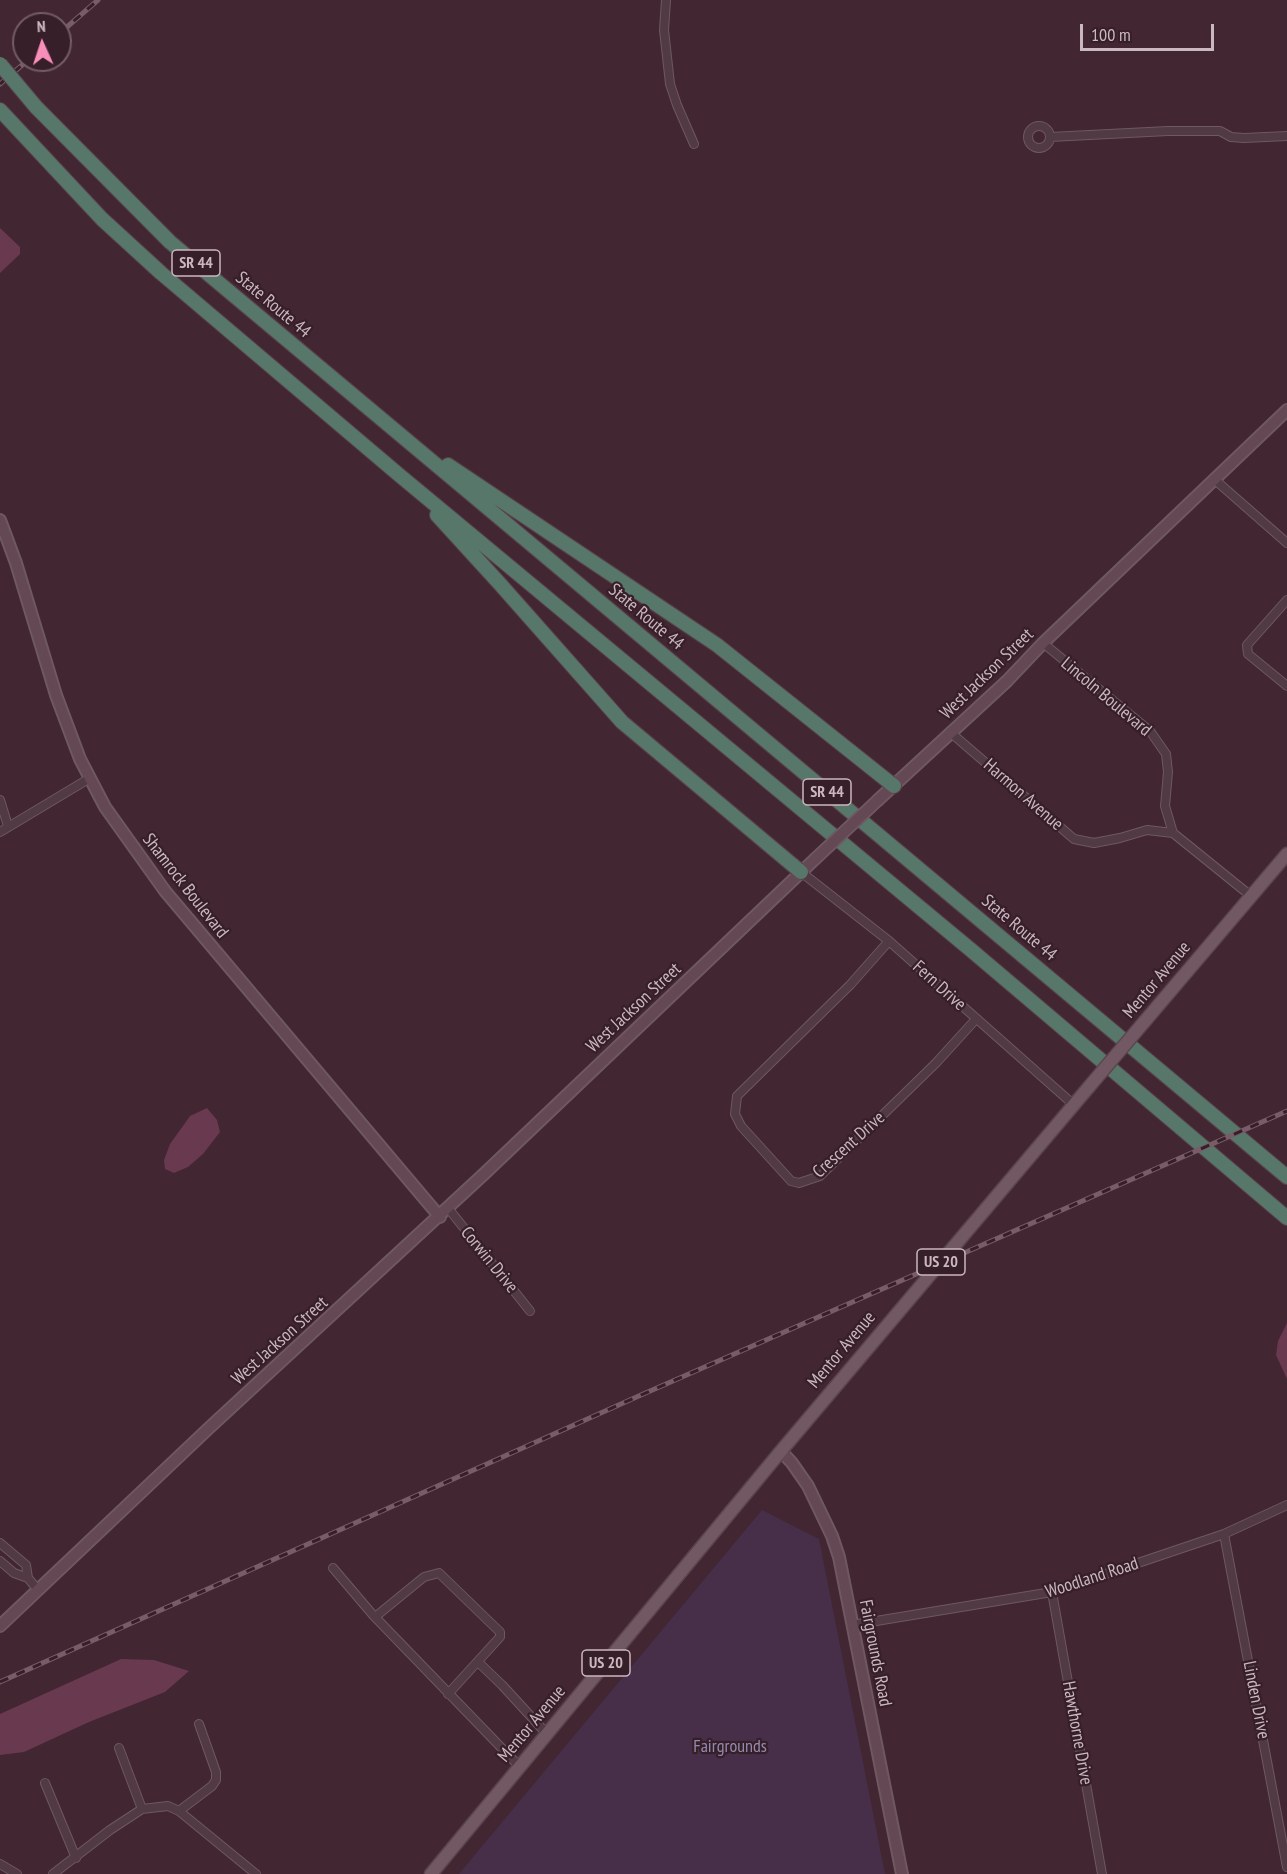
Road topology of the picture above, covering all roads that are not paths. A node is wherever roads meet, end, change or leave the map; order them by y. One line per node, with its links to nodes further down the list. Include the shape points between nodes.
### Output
1 (666, 0): 6 (street, via 664,30 670,84)
2 (0, 64): 8 (highway, State Route 44 / SR 44, bridge, via 36,107 170,242)
3 (0, 110): 9 (highway, SR 44, via 102,219 161,273)
4 (1287, 136): 5 (street, via 1244,138 1220,131 1168,131)
5 (1050, 137)
6 (694, 144)
7 (1287, 410): 10 (street, West Jackson Street)
8 (389, 427): 18 (highway, via 717,645); 29 (highway, State Route 44 / SR 44)
9 (399, 474): 24 (highway, via 622,722); 32 (highway, SR 44)
10 (1214, 479): 12 (street); 14 (street, West Jackson Street)
11 (0, 520): 17 (street, Shamrock Boulevard, via 56,695)
12 (1287, 543)
13 (1287, 600): 15 (street, via 1247,645 1248,654)
14 (1043, 644): 16 (street, West Jackson Street); 22 (street, Lincoln Boulevard, via 1150,731 1166,754 1165,806)
15 (1287, 686)
16 (950, 732): 18 (street, West Jackson Street); 22 (street, Harmon Avenue, via 1074,838 1094,843 1148,830)
17 (90, 778): 20 (street); 31 (street, Shamrock Boulevard, via 105,807 165,891)
18 (894, 786): 24 (street, West Jackson Street, bridge)
19 (0, 800): 20 (street)
20 (8, 826): 21 (street)
21 (0, 832)
22 (1173, 833): 25 (street)
23 (1287, 854): 25 (main road, Mentor Avenue / US 20)
24 (801, 872): 26 (street, Fern Drive); 30 (street, West Jackson Street)
25 (1251, 896): 28 (main road, Mentor Avenue / US 20, bridge)
26 (889, 941): 27 (street, Fern Drive); 27 (street, Crescent Drive, via 737,1096 735,1114 741,1126 791,1181 799,1183 820,1176)
27 (976, 1019): 28 (street, Fern Drive)
28 (1074, 1105): 34 (main road, Mentor Avenue / US 20)
29 (1287, 1177)
30 (448, 1208): 31 (street, West Jackson Street); 33 (street, Corwin Drive)
31 (440, 1217): 41 (street, West Jackson Street)
32 (1287, 1218)
33 (530, 1311)
34 (781, 1451): 44 (street, Fairgrounds Road, via 808,1486 832,1536); 49 (main road, Mentor Avenue / US 20)
35 (1287, 1505): 36 (street, Woodland Road)
36 (1224, 1534): 42 (street, Woodland Road); 57 (street, Linden Drive)
37 (0, 1543): 40 (street, via 26,1565)
38 (0, 1561): 40 (street)
39 (333, 1568): 43 (street)
40 (28, 1578): 41 (street)
41 (38, 1590): 45 (street, West Jackson Street)
42 (1053, 1592): 44 (street, Woodland Road); 63 (street, Hawthorne Drive)
43 (375, 1617): 46 (street, via 424,1577 440,1573 500,1632); 47 (street)
44 (852, 1625): 62 (street, Fairgrounds Road)
45 (0, 1626)
46 (478, 1662): 47 (street); 49 (street)
47 (448, 1694): 51 (street)
48 (200, 1724): 54 (street, via 216,1780)
49 (547, 1734): 51 (main road, Mentor Avenue / US 20)
50 (120, 1748): 53 (street)
51 (520, 1767): 61 (main road, Mentor Avenue / US 20)
52 (45, 1783): 55 (street)
53 (142, 1809): 54 (street, via 168,1806); 55 (street)
54 (180, 1811): 60 (street)
55 (76, 1858): 59 (street)
56 (0, 1864): 58 (street)
57 (1287, 1867)
58 (17, 1874)
59 (53, 1874)
60 (256, 1874)
61 (431, 1874)
62 (902, 1874)
63 (1102, 1874)

